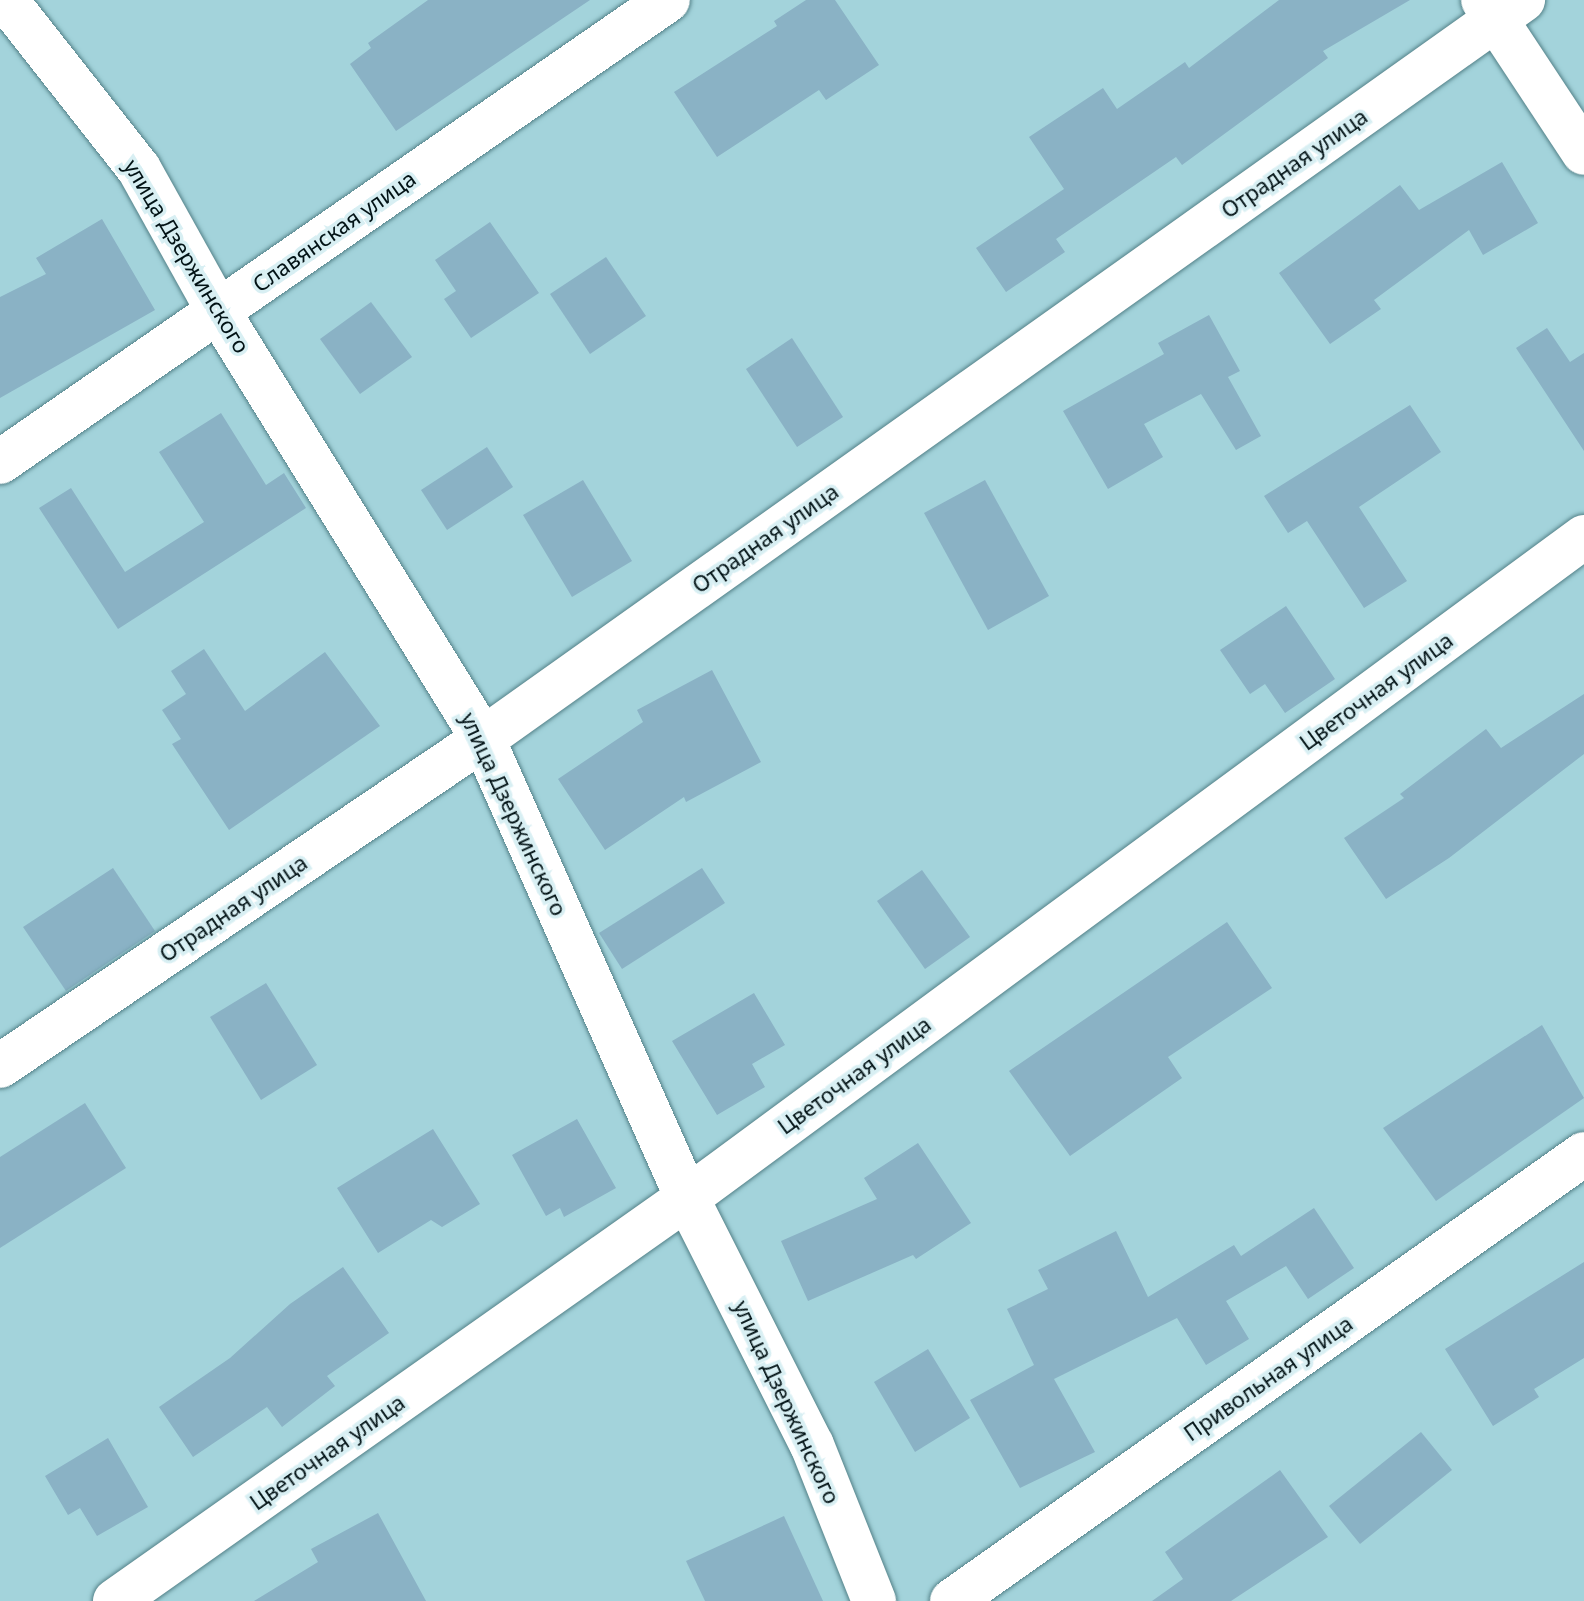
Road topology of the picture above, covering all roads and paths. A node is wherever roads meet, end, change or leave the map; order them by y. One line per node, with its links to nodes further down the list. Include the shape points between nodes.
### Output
1 (6, 0): 5 (street, улица Дзержинского, via 139,169)
2 (668, 0): 5 (street, Славянская улица)
3 (1501, 6): 4 (street); 8 (street, Отрадная улица)
4 (1584, 153)
5 (218, 311): 6 (street, Славянская улица); 8 (street, улица Дзержинского)
6 (0, 462)
7 (1584, 537): 11 (street, Цветочная улица)
8 (483, 739): 9 (street, Отрадная улица); 11 (street, улица Дзержинского)
9 (0, 1066)
10 (1584, 1154): 14 (street, Привольная улица)
11 (687, 1198): 12 (street, Цветочная улица); 13 (street, улица Дзержинского, via 812,1445)
12 (115, 1601)
13 (874, 1601)
14 (952, 1601)

